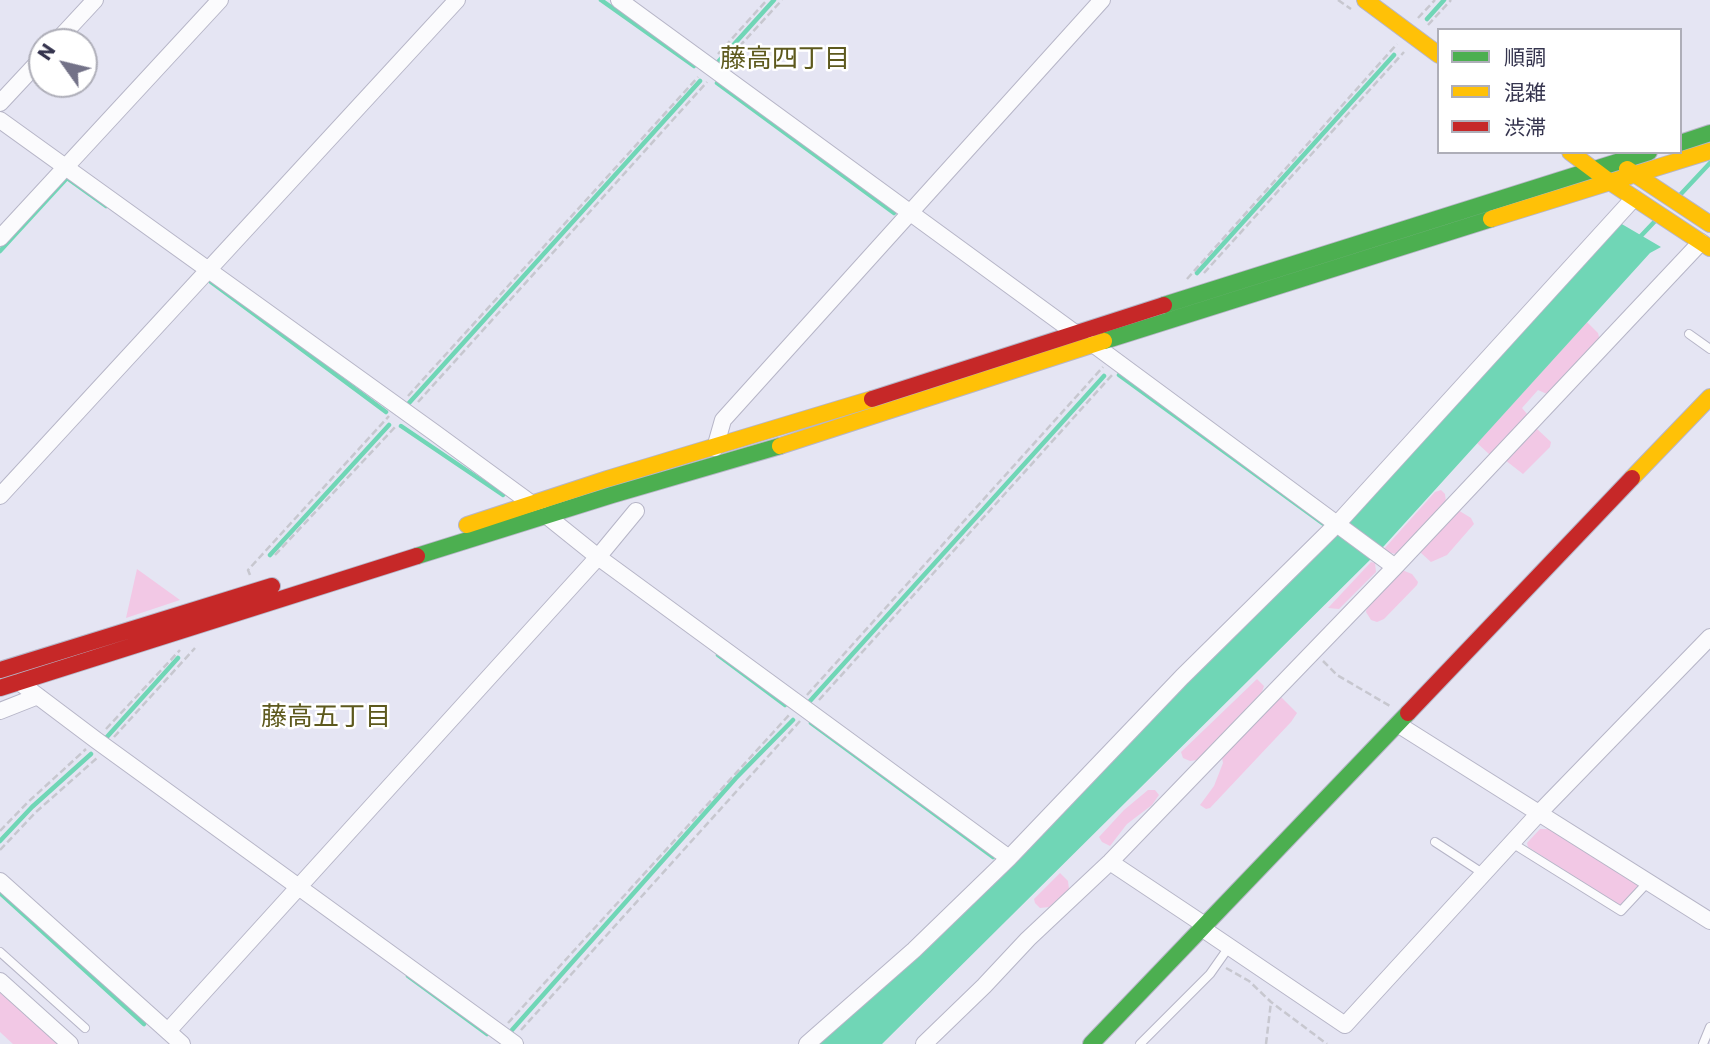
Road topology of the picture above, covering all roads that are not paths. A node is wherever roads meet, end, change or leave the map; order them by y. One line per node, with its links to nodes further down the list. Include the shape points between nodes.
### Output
1 (96, 0): 7 (street)
2 (220, 0): 18 (street)
3 (457, 0): 27 (street)
4 (619, 0): 23 (street)
5 (1102, 0): 23 (street)
6 (1365, 0): 8 (street)
7 (69, 28)
8 (1437, 54)
9 (28, 73): 10 (street)
10 (0, 103)
11 (0, 120): 18 (street)
12 (1710, 133): 13 (street)
13 (1682, 141)
14 (1710, 151): 20 (street)
15 (1573, 154): 19 (street)
16 (1642, 154): 17 (street)
17 (1616, 162): 19 (street); 20 (street)
18 (65, 167): 25 (street); 27 (street)
19 (1594, 170): 21 (street); 28 (street)
20 (1640, 178): 21 (street); 24 (street)
21 (1610, 182): 22 (street); 30 (street)
22 (1634, 198): 26 (street); 38 (street)
23 (911, 211): 28 (street); 33 (street, via 723,420)
24 (1710, 224)
25 (0, 238)
26 (1705, 245): 40 (street)
27 (209, 270): 34 (street); 35 (street)
28 (1074, 332): 33 (street)
29 (1689, 334): 31 (lane)
30 (1093, 344): 37 (street); 38 (street)
31 (1710, 349)
32 (1710, 397): 47 (street)
33 (715, 448): 35 (street)
34 (0, 496)
35 (532, 504): 37 (street); 42 (street)
36 (636, 511): 39 (street)
37 (546, 517): 39 (street); 43 (street)
38 (1338, 523): 40 (street); 51 (street)
39 (598, 557): 51 (street); 56 (street)
40 (1395, 567): 52 (street)
41 (1710, 637): 48 (street)
42 (0, 670)
43 (19, 682): 44 (street); 45 (street)
44 (0, 688)
45 (38, 696): 46 (street); 56 (street)
46 (0, 711)
47 (1403, 720): 48 (street); 58 (street)
48 (1541, 812): 50 (street); 55 (street)
49 (1436, 842): 53 (lane)
50 (1512, 843): 53 (street); 55 (lane, via 1621,911)
51 (1009, 858): 68 (street)
52 (1111, 862): 58 (street); 69 (street)
53 (1484, 874): 59 (street, via 1345,1026)
54 (0, 881): 64 (street)
55 (1648, 881): 57 (street)
56 (298, 886): 64 (street); 67 (street)
57 (1710, 921)
58 (1204, 928): 59 (street); 70 (street)
59 (1229, 947): 71 (lane, via 1210,974)
60 (0, 951): 63 (lane)
61 (0, 981): 65 (street)
62 (1710, 1027): 72 (lane)
63 (85, 1028)
64 (168, 1031): 66 (street)
65 (70, 1044)
66 (182, 1044)
67 (515, 1044)
68 (807, 1044)
69 (924, 1044)
70 (1091, 1044)
71 (1140, 1044)
72 (1703, 1044)

